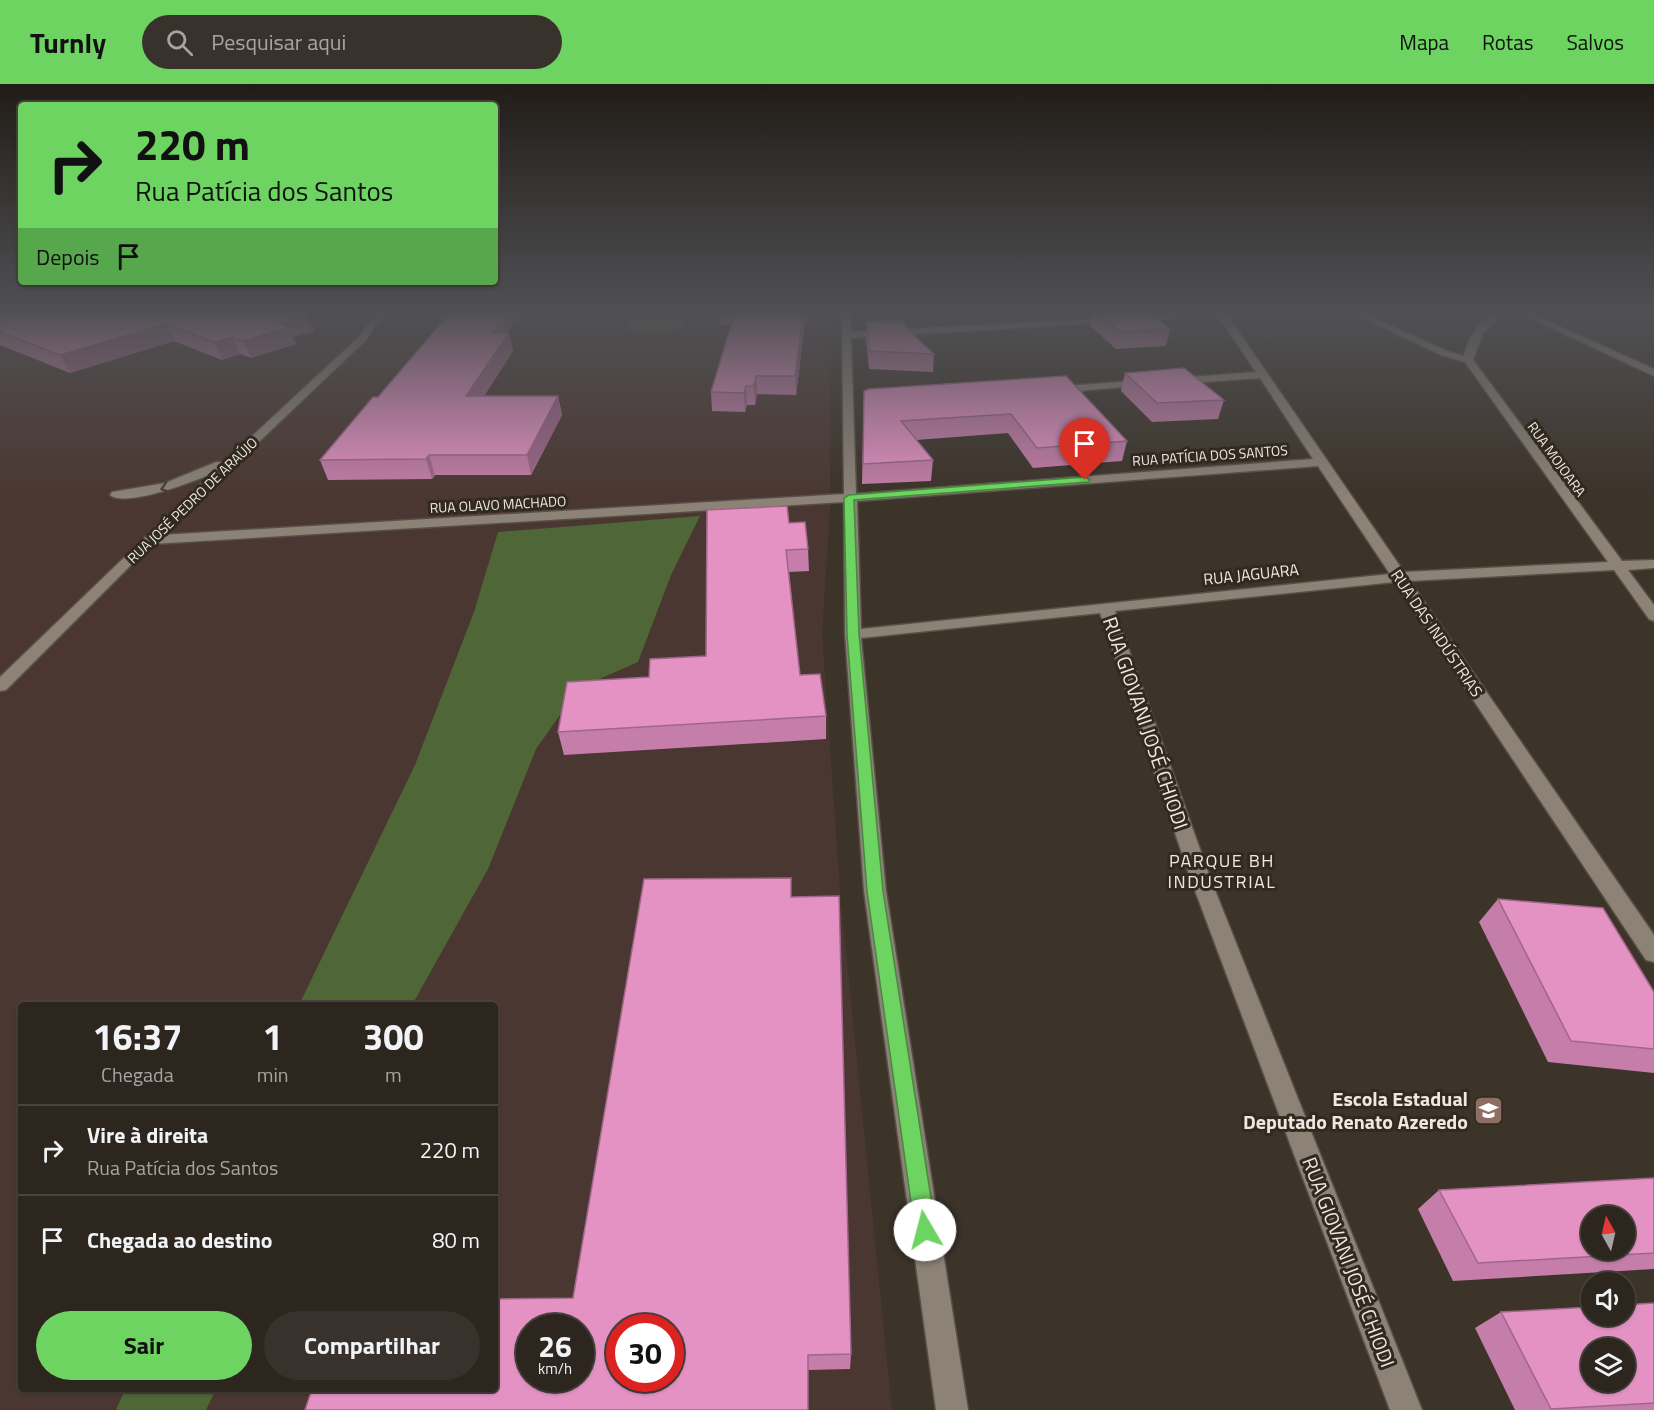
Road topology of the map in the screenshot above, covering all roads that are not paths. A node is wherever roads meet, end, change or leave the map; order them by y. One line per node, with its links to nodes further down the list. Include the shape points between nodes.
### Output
1 (325, 374): 8 (street, RUA JOSÉ PEDRO DE ARAÚJO)
2 (851, 374): 11 (street, via 854,403)
3 (1478, 374): 14 (street, RUA MOJOARA)
4 (1262, 375): 5 (street); 9 (street, RUA DAS INDÚSTRIAS)
5 (1167, 382)
6 (1156, 383): 7 (street)
7 (1037, 391)
8 (238, 456): 10 (street, one-way to 10, via 191,480 153,491); 12 (street, RUA JOSÉ PEDRO DE ARAÚJO)
9 (1321, 462): 11 (street, RUA PATÍCIA DOS SANTOS); 15 (street, RUA DAS INDÚSTRIAS)
10 (116, 495)
11 (849, 498): 12 (street, RUA OLAVO MACHADO); 18 (street)
12 (148, 540): 19 (street, RUA JOSÉ PEDRO DE ARAÚJO)
13 (1654, 564): 14 (street, RUA JAGUARA)
14 (1616, 567): 15 (street, RUA JAGUARA); 17 (street, RUA MOJOARA)
15 (1399, 577): 16 (street, RUA JAGUARA); 20 (street, RUA DAS INDÚSTRIAS)
16 (1106, 608): 18 (street, RUA JAGUARA); 22 (street, RUA GIOVANI JOSÉ CHIODI, via 1201,880)
17 (1654, 616)
18 (853, 634): 21 (street, via 875,891)
19 (0, 686)
20 (1654, 953)
21 (952, 1410)
22 (1406, 1410)

